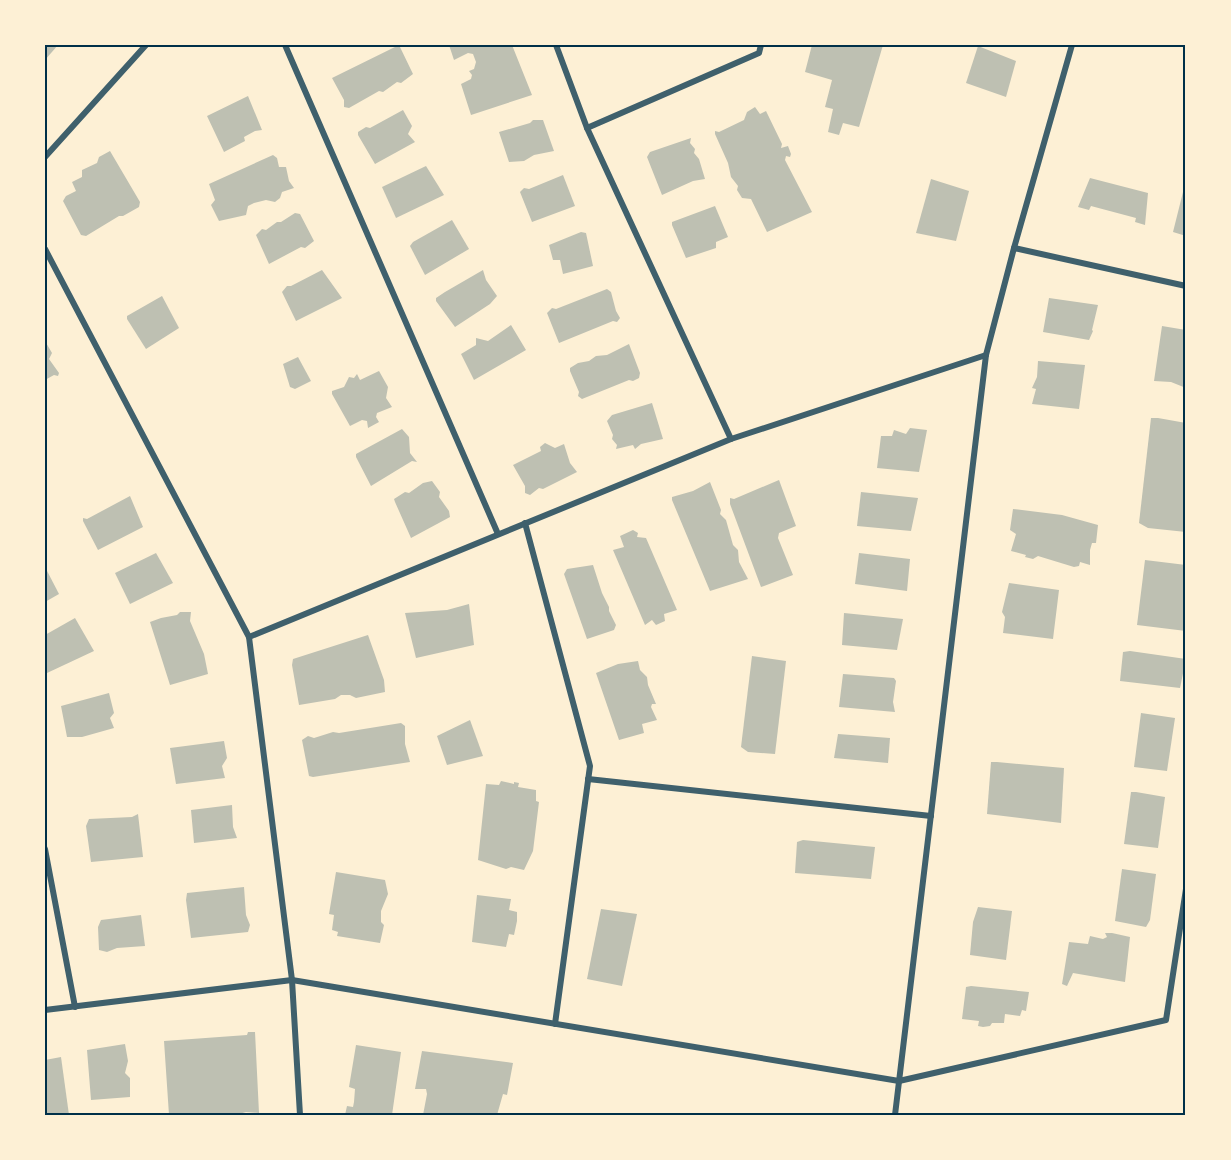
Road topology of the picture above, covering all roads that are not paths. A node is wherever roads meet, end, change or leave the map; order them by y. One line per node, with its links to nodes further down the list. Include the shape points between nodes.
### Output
1 (146, 45): 7 (street)
2 (285, 45): 14 (street)
3 (556, 45): 6 (street)
4 (761, 45): 6 (street, via 759,53)
5 (1072, 45): 8 (street)
6 (587, 128): 12 (street)
7 (45, 157)
8 (1014, 248): 10 (street); 11 (street)
9 (45, 249): 15 (street)
10 (1186, 286)
11 (986, 355): 12 (street); 17 (street)
12 (731, 439): 13 (street)
13 (525, 523): 14 (street); 16 (street, via 590,766)
14 (498, 534): 15 (street)
15 (249, 636): 20 (street)
16 (588, 779): 17 (street); 23 (street)
17 (931, 816): 24 (street)
18 (45, 849): 21 (street)
19 (1186, 889): 24 (street, via 1166,1020)
20 (292, 980): 21 (street); 23 (street); 25 (street)
21 (75, 1007): 22 (street)
22 (45, 1010)
23 (555, 1024): 24 (street)
24 (899, 1081): 26 (street)
25 (300, 1115)
26 (895, 1115)

